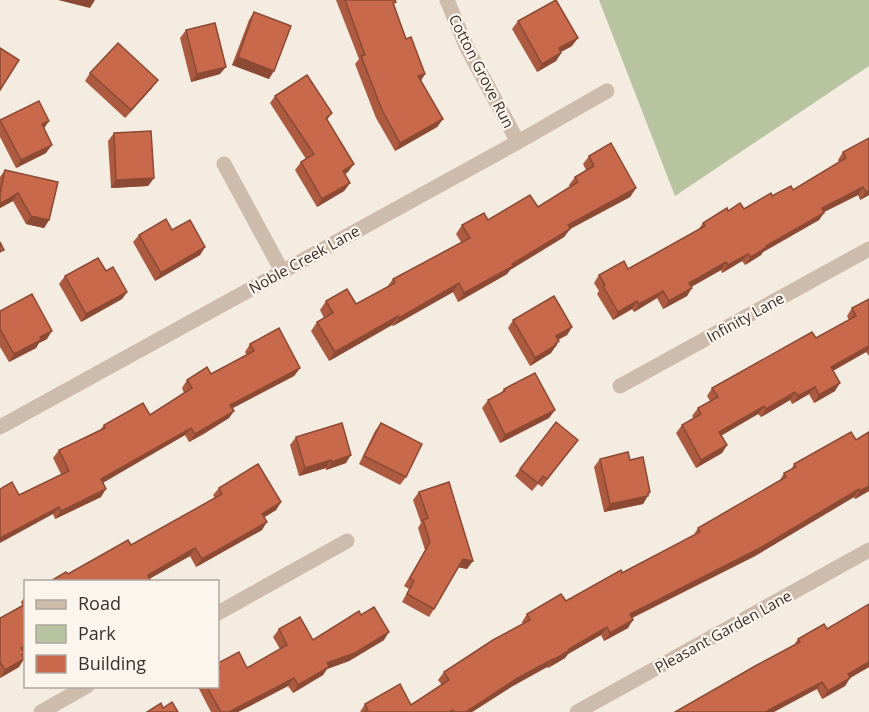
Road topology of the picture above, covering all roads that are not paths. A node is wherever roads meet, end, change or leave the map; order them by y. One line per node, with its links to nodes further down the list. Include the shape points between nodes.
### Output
1 (447, 0): 3 (street, Cotton Grove Run, via 467,48)
2 (607, 90): 3 (street, Noble Creek Lane)
3 (518, 142): 6 (street, Noble Creek Lane)
4 (224, 164): 6 (street)
5 (869, 249): 7 (street, Infinity Lane)
6 (282, 271): 8 (street, Noble Creek Lane)
7 (620, 386)
8 (0, 427)
9 (347, 541): 11 (street)
10 (869, 550): 14 (street, Pleasant Garden Lane)
11 (219, 613)
12 (85, 688): 13 (street)
13 (41, 712)
14 (577, 712)

